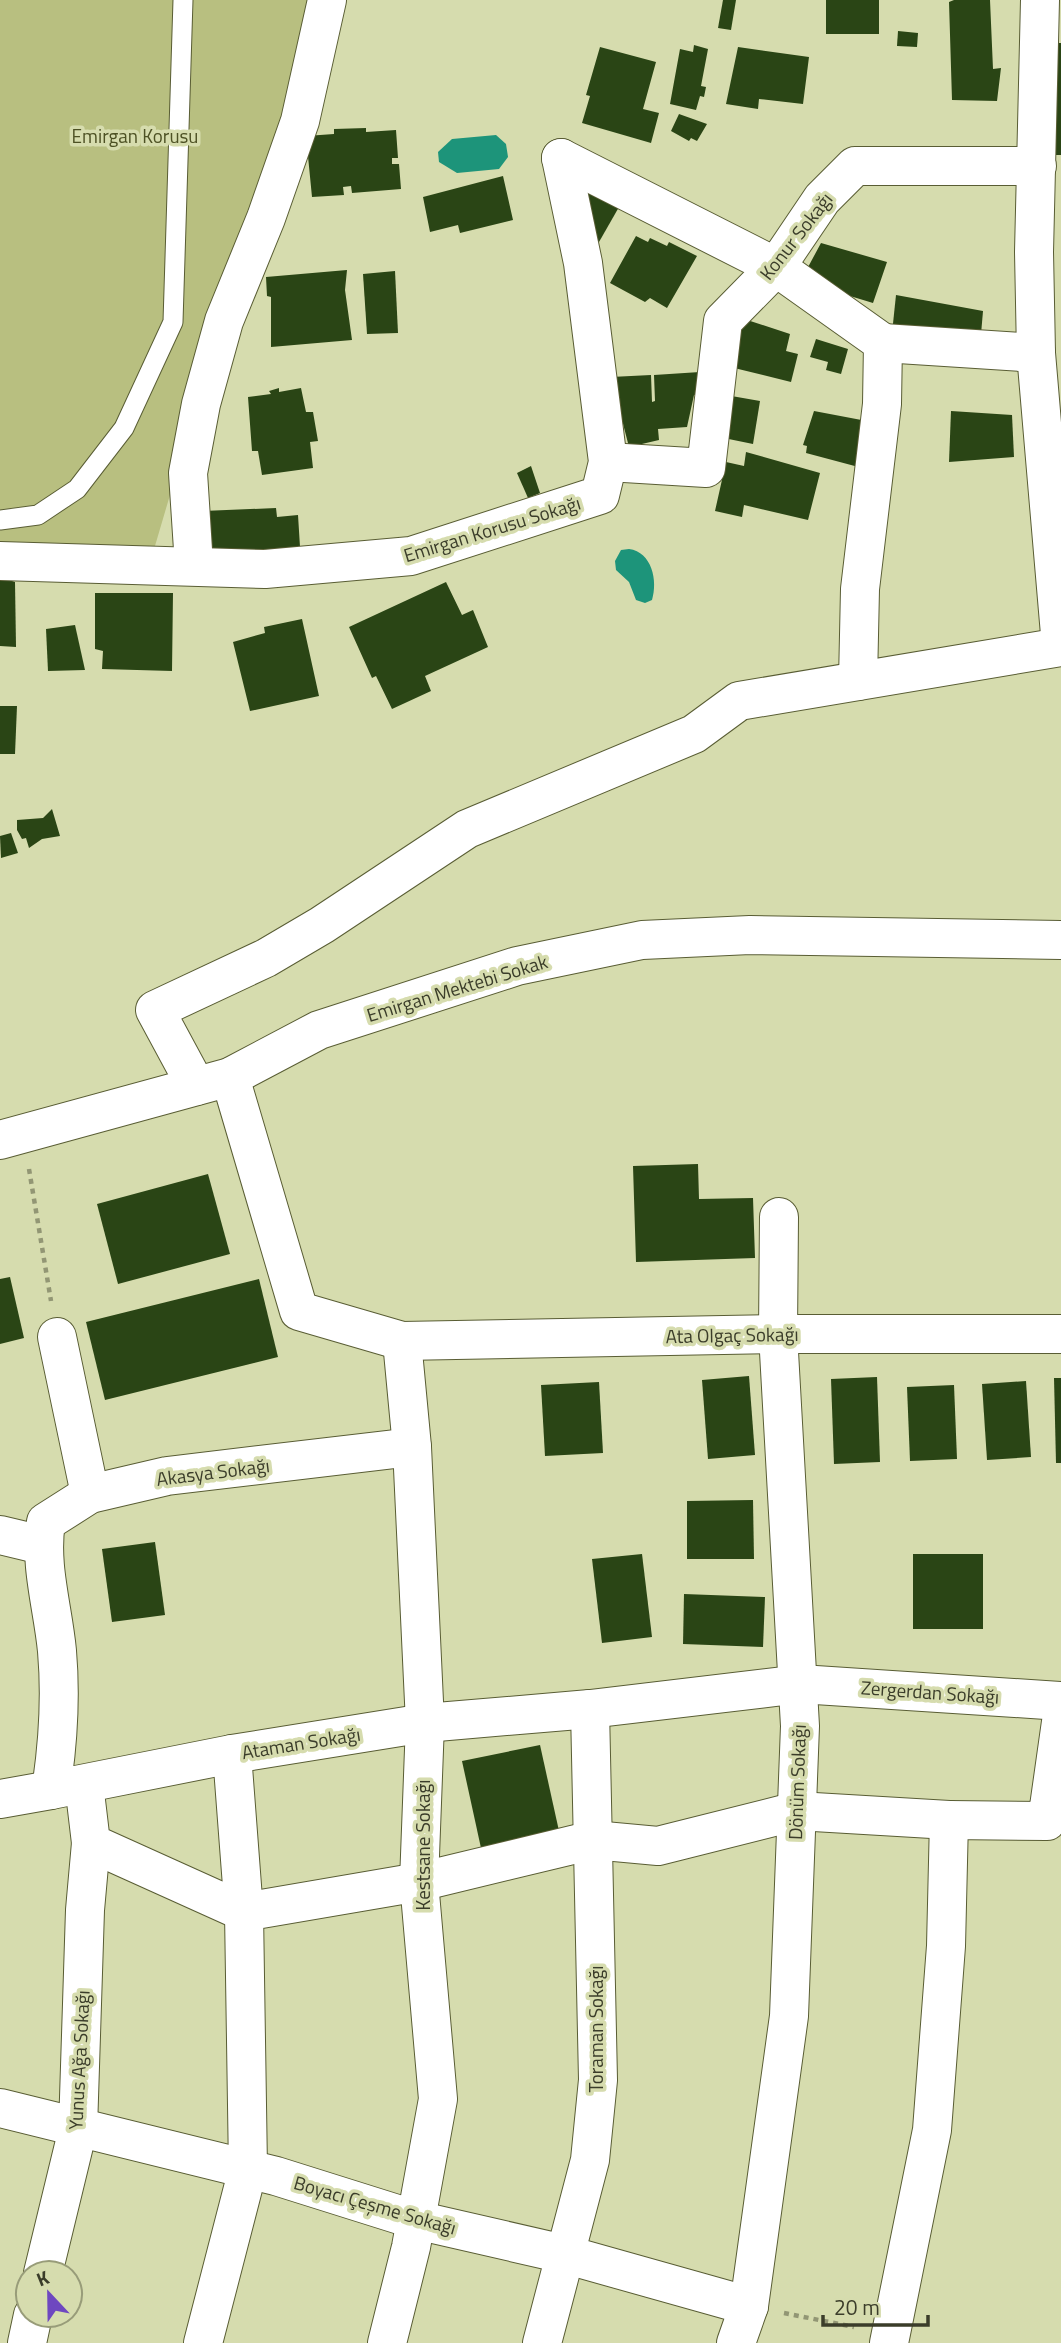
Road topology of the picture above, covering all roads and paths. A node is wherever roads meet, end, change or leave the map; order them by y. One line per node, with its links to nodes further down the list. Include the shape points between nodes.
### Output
1 (183, 0): 9 (lane, via 173,322 124,428 77,489 38,515)
2 (327, 0): 11 (street, via 300,121 224,321 201,404 188,473)
3 (1040, 0): 4 (street)
4 (1037, 166): 5 (street, Konur Sokağı, via 855,166 822,199); 7 (street)
5 (776, 267): 6 (street); 8 (street, Konur Sokağı, via 723,321 706,468); 8 (street, Emirgan Korusu Sokağı, via 561,158 583,263)
6 (883, 343): 7 (street); 13 (street, via 882,404 860,589)
7 (1036, 353): 12 (street)
8 (608, 462): 11 (street, Emirgan Korusu Sokağı, via 600,495 411,556 265,569)
9 (0, 520)
10 (0, 561): 11 (street, Emirgan Korusu Sokağı)
11 (194, 565)
12 (1061, 647): 13 (street)
13 (858, 681): 15 (street, via 740,701 694,734 467,829 267,958 155,1010)
14 (1061, 940): 15 (street, Emirgan Mektebi Sokak, via 750,935 642,940 517,966 319,1030)
15 (213, 1081): 16 (street, Emirgan Mektebi Sokak); 21 (street, Ata Olgaç Sokağı, via 299,1311)
16 (11, 1137): 20 (path)
17 (779, 1217): 18 (street, Dönüm Sokağı)
18 (778, 1334): 19 (street, Ata Olgaç Sokağı); 21 (street, Ata Olgaç Sokağı); 26 (street, Dönüm Sokağı)
19 (1061, 1334)
20 (57, 1337): 23 (street)
21 (402, 1341): 22 (street, Kestsane Sokağı)
22 (412, 1447): 23 (street, Akasya Sokağı, via 167,1476); 30 (street, Kestsane Sokağı)
23 (90, 1494): 25 (street, Akasya Sokağı, via 46,1522)
24 (0, 1535): 25 (street)
25 (42, 1545): 32 (street, via 57,1652 58,1743)
26 (800, 1684): 27 (street, Zergerdan Sokağı); 28 (street, Ataman Sokağı); 34 (street, Dönüm Sokağı)
27 (1061, 1700)
28 (590, 1709): 30 (street, Ataman Sokağı); 36 (street, Toraman Sokağı)
29 (1061, 1722): 35 (street, via 1046,1821)
30 (425, 1723): 31 (street, Ataman Sokağı); 38 (street, Kestsane Sokağı)
31 (232, 1754): 32 (street, Ataman Sokağı); 39 (street)
32 (67, 1787): 33 (street); 37 (street, Yunus Ağa Sokağı)
33 (0, 1799)
34 (797, 1811): 35 (street); 36 (street, via 659,1846); 46 (street, Dönüm Sokağı, via 789,2016)
35 (949, 1820): 47 (street, via 946,1946 932,2130)
36 (593, 1840): 38 (street); 44 (street, Toraman Sokağı, via 598,2080 590,2160)
37 (91, 1843): 39 (street); 41 (street, Yunus Ağa Sokağı)
38 (419, 1882): 39 (street); 43 (street, Kestsane Sokağı, via 438,2099)
39 (244, 1912): 42 (street)
40 (0, 2108): 41 (street, Boyacı Çeşme Sokağı)
41 (78, 2129): 42 (street, Boyacı Çeşme Sokağı); 45 (street, Yunus Ağa Sokağı)
42 (248, 2169): 43 (street, Boyacı Çeşme Sokağı); 48 (street)
43 (416, 2220): 44 (street, Boyacı Çeşme Sokağı); 49 (street, Kestsane Sokağı)
44 (564, 2254): 46 (street, Boyacı Çeşme Sokağı); 50 (street, Toraman Sokağı)
45 (46, 2259)
46 (749, 2306): 47 (path); 51 (street, Dönüm Sokağı)
47 (890, 2339)
48 (203, 2343)
49 (387, 2343)
50 (542, 2343)
51 (736, 2343)

